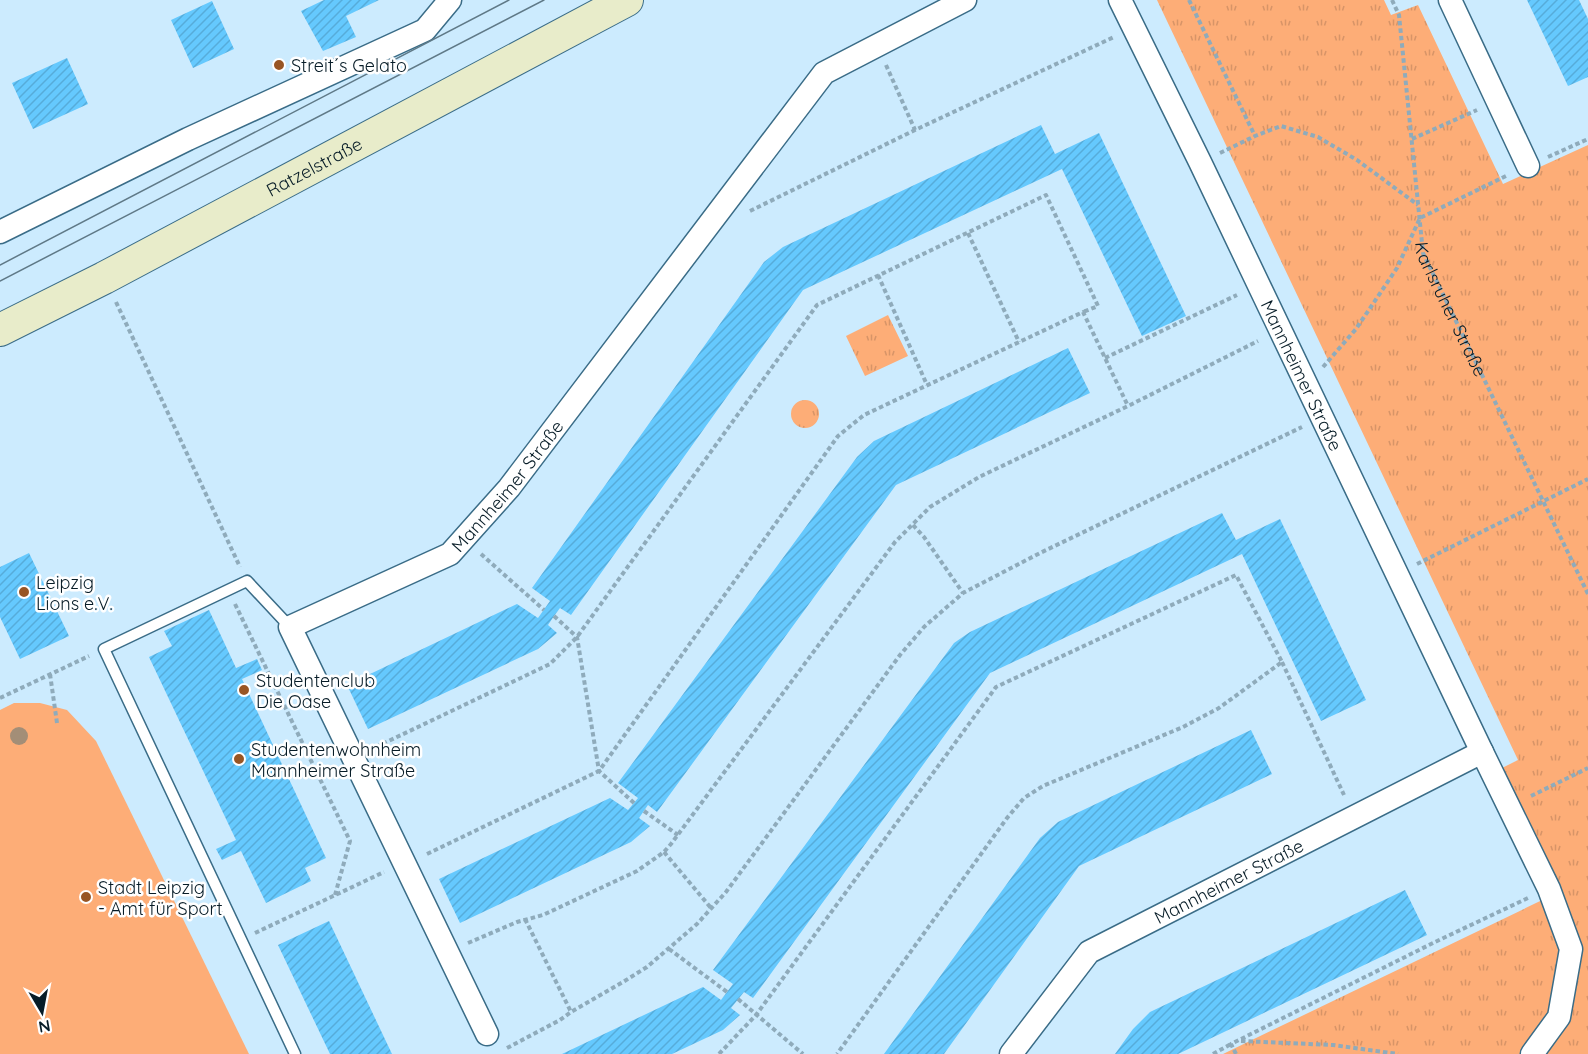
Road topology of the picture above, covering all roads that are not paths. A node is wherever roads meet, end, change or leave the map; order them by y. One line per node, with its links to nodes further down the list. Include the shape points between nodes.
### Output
1 (450, 0): 7 (street, via 425,30 188,139)
2 (627, 0): 8 (main road, Ratzelstraße)
3 (965, 0): 9 (street, Mannheimer Straße, via 824,73 509,488 450,554)
4 (1120, 0): 10 (street, Mannheimer Straße)
5 (1450, 0): 6 (street)
6 (1528, 165)
7 (0, 232)
8 (0, 330)
9 (290, 627): 11 (street); 12 (lane, via 247,581 104,649)
10 (1482, 752): 13 (street, Mannheimer Straße, via 1089,952); 14 (street, Mannheimer Straße, via 1549,889 1571,949 1559,1017)
11 (487, 1034)
12 (295, 1054)
13 (1011, 1054)
14 (1532, 1054)

